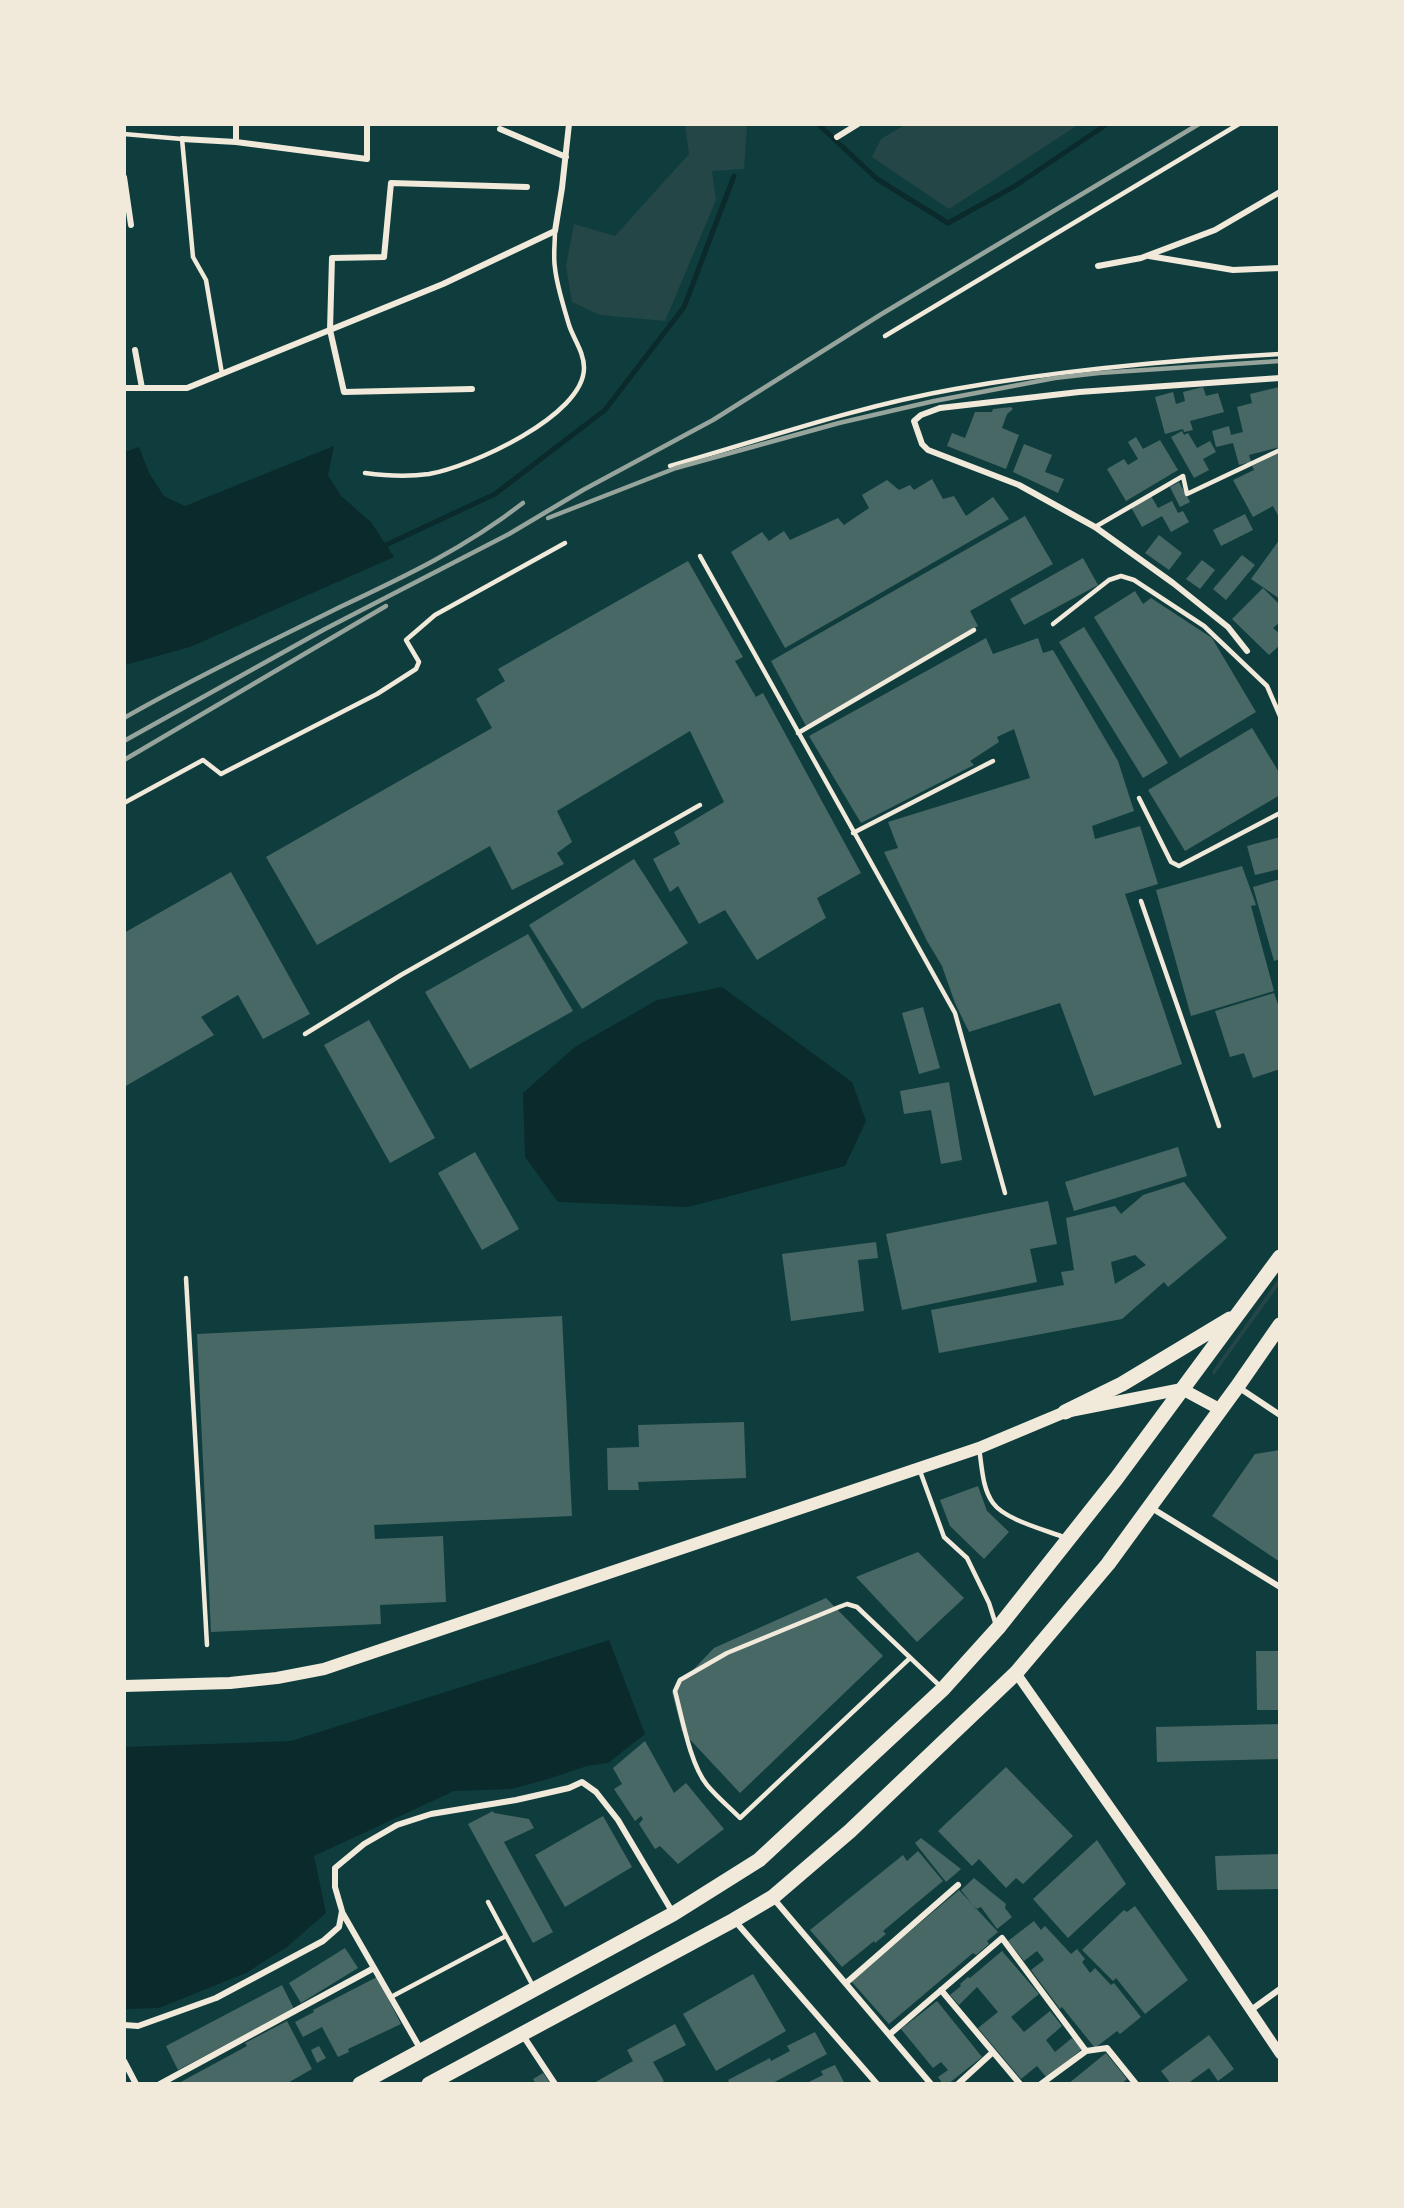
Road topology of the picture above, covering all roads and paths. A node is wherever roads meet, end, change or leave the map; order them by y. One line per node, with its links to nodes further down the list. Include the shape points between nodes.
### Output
1 (236, 124): 10 (street)
2 (367, 124): 10 (street, via 367,159)
3 (569, 124): 11 (street)
4 (858, 124): 8 (street)
5 (1239, 124): 21 (lane)
6 (500, 129): 11 (street)
7 (124, 134): 9 (lane)
8 (837, 136)
9 (182, 140): 10 (street); 24 (lane, via 193,257 206,280)
10 (236, 142)
11 (566, 157): 16 (street)
12 (124, 177): 15 (street)
13 (527, 187): 20 (street, via 391,183 384,257 332,258)
14 (1280, 192): 17 (street, via 1215,230)
15 (131, 225)
16 (555, 231): 20 (street, via 443,284); 31 (lane, via 555,267 563,306 584,367 582,381 574,393 532,431 463,464 421,475 392,477)
17 (1147, 256): 18 (street); 19 (street, via 1233,270)
18 (1098, 266)
19 (1280, 268)
20 (330, 330): 24 (street); 28 (street, via 344,392)
21 (885, 336)
22 (135, 350): 27 (street)
23 (1280, 354): 30 (lane, via 1205,358 954,389 863,410)
24 (222, 374): 27 (street, via 187,388)
25 (1280, 378): 32 (street, via 1079,392 940,408 914,422 928,450 1019,485)
26 (124, 388): 27 (street)
27 (142, 388)
28 (472, 389)
29 (1280, 450): 32 (lane, via 1187,494 1183,476)
30 (670, 466)
31 (365, 473)
32 (1095, 527): 37 (street, via 1228,627)
33 (564, 543): 42 (lane, via 435,615 406,640 419,662 416,669 377,694 221,774 203,760)
34 (700, 556): 39 (lane)
35 (1053, 624): 38 (lane, via 1109,579 1127,577 1204,626 1267,686)
36 (975, 630): 39 (lane)
37 (1247, 651)
38 (1280, 716)
39 (798, 733): 45 (lane)
40 (993, 761): 45 (lane)
41 (1138, 798): 44 (lane, via 1171,862 1179,866)
42 (124, 803)
43 (700, 806): 47 (lane, via 401,975)
44 (1280, 813)
45 (853, 833): 49 (lane, via 955,1013)
46 (1141, 901): 48 (lane)
47 (305, 1034)
48 (1219, 1126)
49 (1005, 1193)
50 (1280, 1257): 52 (main road)
51 (186, 1278): 65 (lane)
52 (1236, 1316): 55 (main road); 57 (main road, via 1142,1373)
53 (1280, 1325): 54 (main road)
54 (1237, 1387): 56 (main road); 58 (street)
55 (1182, 1389): 56 (main road); 57 (main road); 62 (main road)
56 (1221, 1410): 61 (main road)
57 (1065, 1412): 59 (main road)
58 (1280, 1415)
59 (979, 1448): 60 (main road); 62 (lane, via 993,1503 1016,1519)
60 (919, 1468): 64 (lane, via 944,1537 966,1558); 68 (main road, via 324,1669 230,1683)
61 (1150, 1507): 63 (street); 67 (main road, via 1108,1564)
62 (1070, 1539): 64 (main road)
63 (1280, 1587)
64 (998, 1628): 69 (main road)
65 (207, 1645)
66 (910, 1658): 66 (lane, via 857,1607 847,1604 727,1653 680,1680 675,1690 693,1757 705,1783 740,1818); 69 (lane)
67 (1016, 1673): 71 (main road, via 850,1831); 83 (street)
68 (124, 1686)
69 (943, 1689): 74 (main road, via 759,1860)
70 (958, 1885): 78 (street)
71 (772, 1898): 75 (main road); 78 (street)
72 (488, 1902): 76 (lane)
73 (342, 1911): 74 (street, via 335,1887 335,1868 364,1844 397,1825 431,1814 516,1800 582,1782 596,1792 618,1820); 77 (street); 84 (street, via 339,1926 283,1964 182,2012 138,2026)
74 (673, 1914): 79 (main road)
75 (734, 1920): 85 (main road); 92 (street)
76 (506, 1936): 79 (lane); 82 (lane)
77 (374, 1968): 82 (street); 95 (street)
78 (846, 1983): 86 (street)
79 (534, 1988): 87 (main road)
80 (1280, 1989): 83 (street)
81 (941, 1990): 86 (street); 88 (street, via 1002,1938); 89 (street)
82 (391, 1997): 87 (street)
83 (1251, 2010): 90 (street)
84 (124, 2025)
85 (521, 2033): 97 (main road); 98 (street)
86 (890, 2034): 99 (street)
87 (421, 2050): 96 (main road)
88 (1086, 2051): 93 (street, via 1107,2048); 102 (street)
89 (993, 2052): 100 (street); 101 (street)
90 (1280, 2054)
91 (124, 2061): 94 (street)
92 (875, 2083)
93 (1134, 2083)
94 (136, 2084)
95 (160, 2084)
96 (360, 2084)
97 (429, 2084)
98 (555, 2084)
99 (931, 2084)
100 (958, 2084)
101 (1020, 2084)
102 (1041, 2084)

